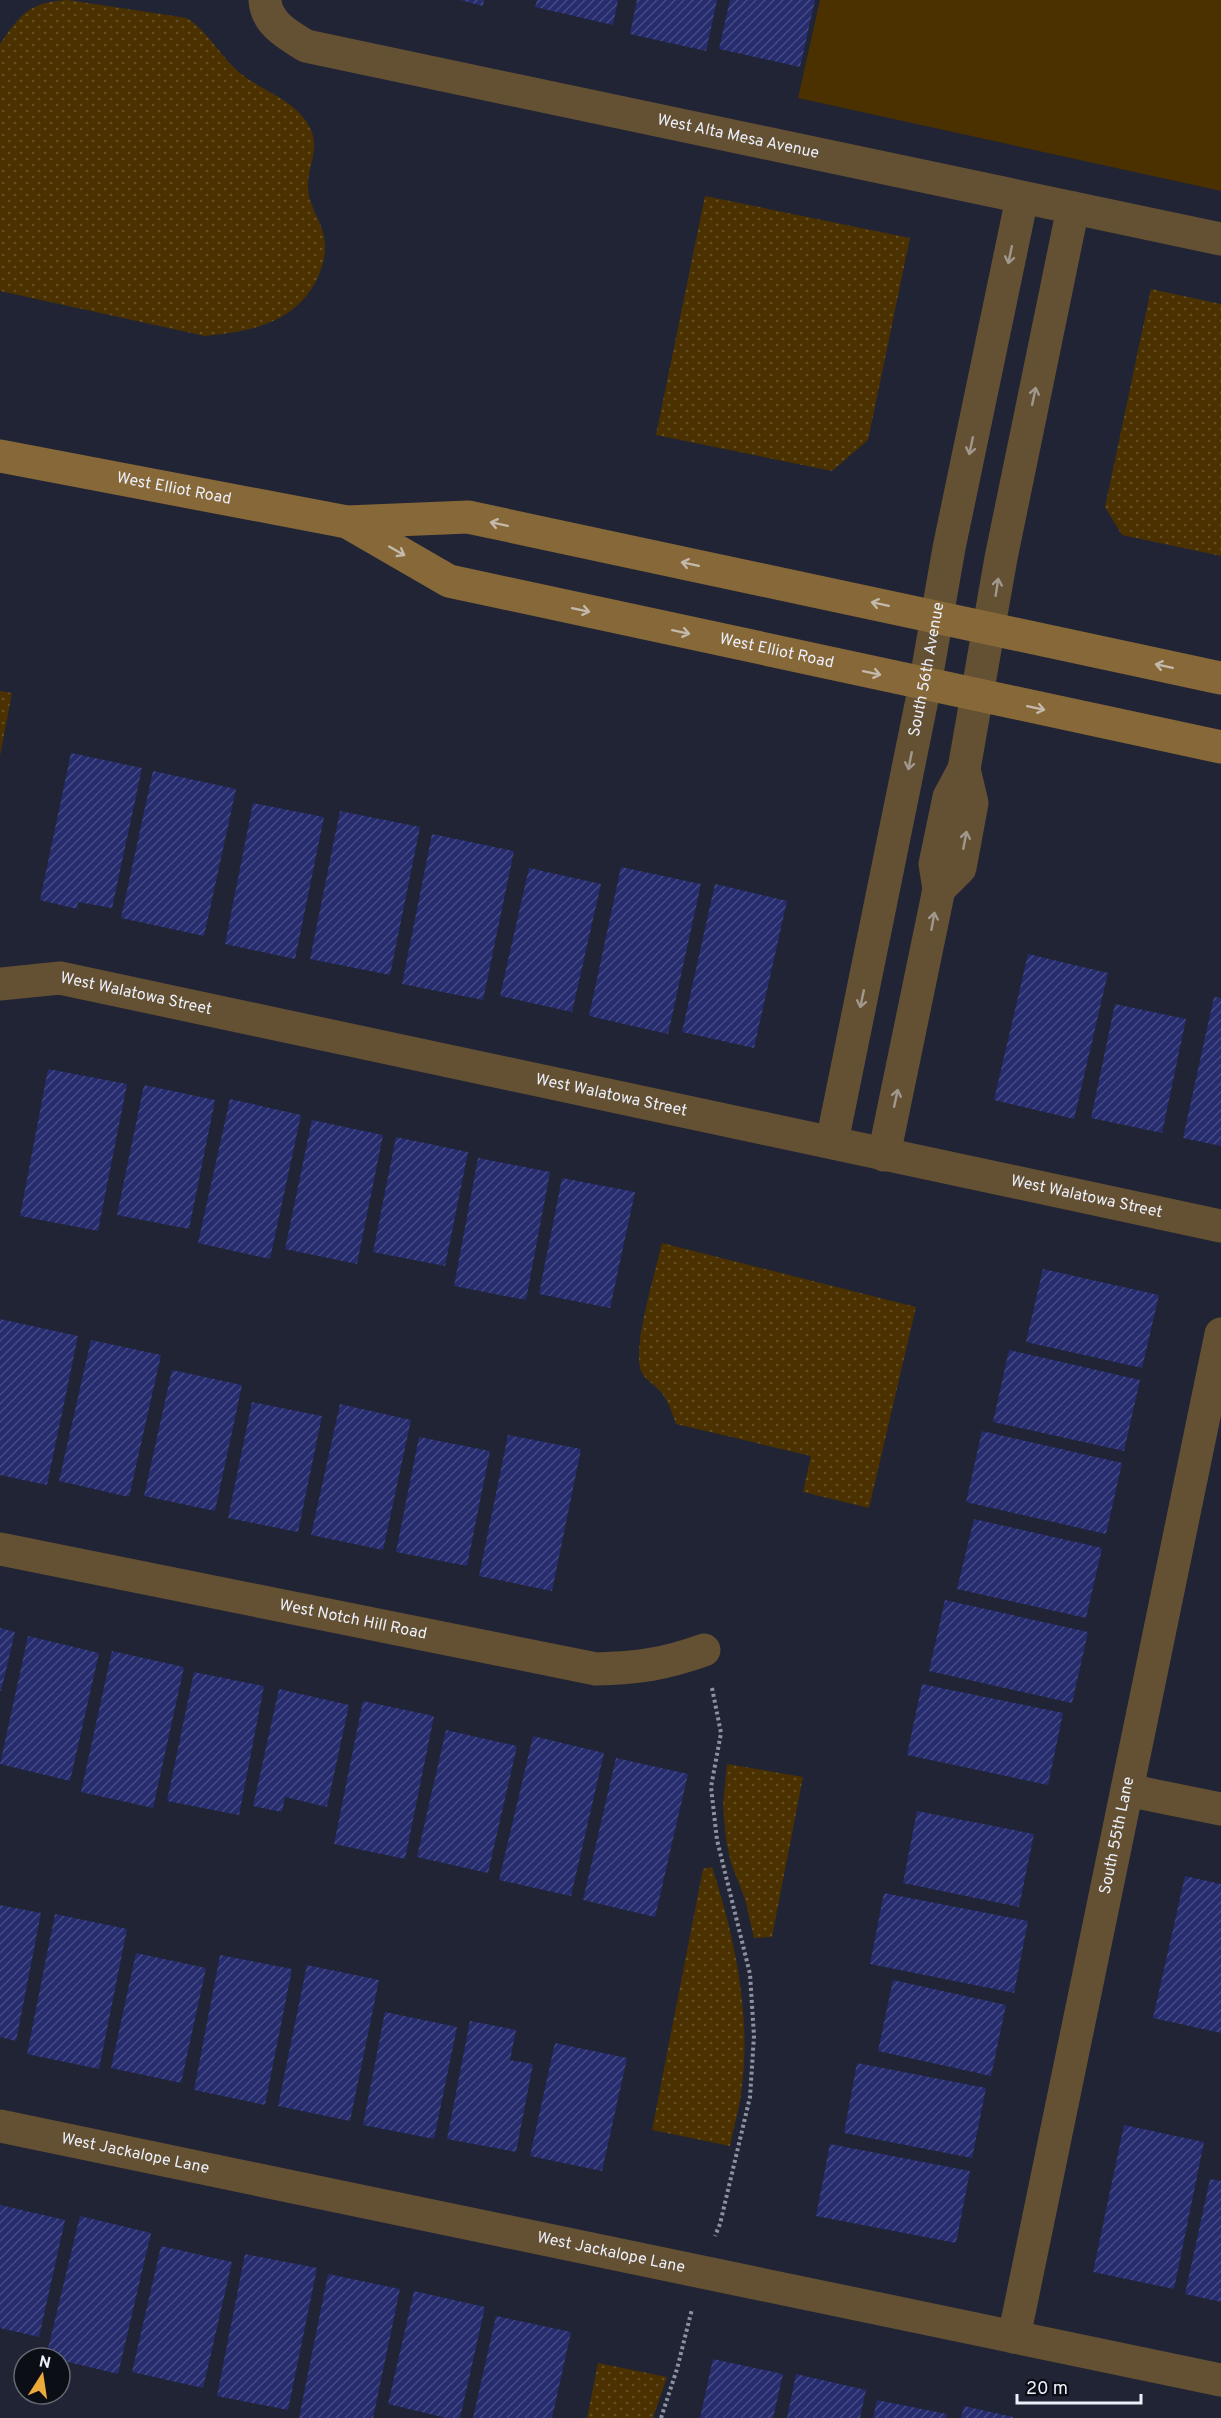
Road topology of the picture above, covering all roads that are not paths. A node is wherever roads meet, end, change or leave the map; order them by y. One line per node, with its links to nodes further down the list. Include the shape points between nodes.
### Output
1 (265, 6): 2 (street, West Alta Mesa Avenue, via 283,32 306,46)
2 (1022, 198): 3 (street, West Alta Mesa Avenue); 7 (street, South 56th Avenue, one-way to 7)
3 (1073, 208): 4 (street, West Alta Mesa Avenue); 8 (street, one-way to 3, via 1001,558)
4 (1221, 239)
5 (0, 456): 6 (main road, West Elliot Road)
6 (347, 522): 7 (main road, West Elliot Road, one-way to 6, via 468,517); 10 (main road, West Elliot Road, one-way to 10, via 449,581)
7 (938, 616): 8 (main road, West Elliot Road); 10 (street, South 56th Avenue)
8 (991, 628): 9 (main road, West Elliot Road, one-way to 8); 11 (street)
9 (1221, 678)
10 (925, 685): 11 (main road, West Elliot Road); 13 (street, South 56th Avenue, one-way to 13)
11 (978, 696): 12 (main road, West Elliot Road, one-way to 12); 14 (street, one-way to 11, via 960,868 972,803 964,769)
12 (1221, 747)
13 (886, 878): 14 (street); 16 (street, South 56th Avenue, one-way to 16)
14 (939, 890): 17 (street, one-way to 14)
15 (0, 984): 16 (street, West Walatowa Street, via 60,978)
16 (832, 1142): 17 (street, West Walatowa Street)
17 (884, 1155): 18 (street, West Walatowa Street)
18 (1221, 1226)
19 (1221, 1334): 22 (street, South 55th Lane)
20 (0, 1549): 21 (street, West Notch Hill Road, via 596,1669 669,1662)
21 (704, 1650)
22 (1127, 1790): 23 (street); 25 (street, South 55th Lane)
23 (1221, 1809)
24 (0, 2126): 25 (street, West Jackalope Lane)
25 (1014, 2337): 26 (street, West Jackalope Lane)
26 (1221, 2380)

